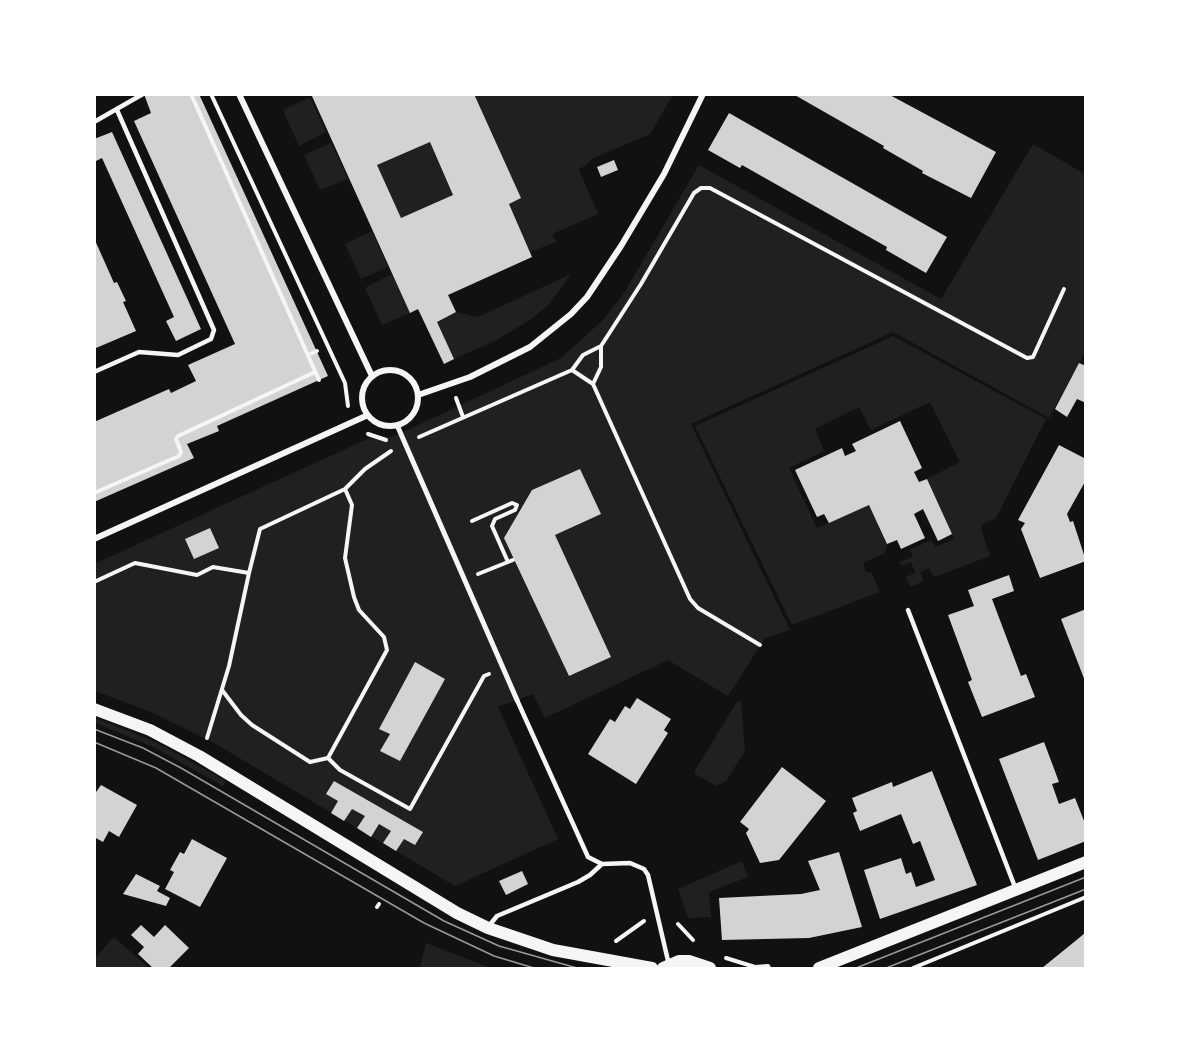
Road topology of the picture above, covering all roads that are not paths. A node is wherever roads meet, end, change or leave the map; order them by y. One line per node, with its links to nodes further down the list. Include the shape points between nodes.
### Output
1 (143, 94): 4 (lane)
2 (239, 94): 7 (street)
3 (703, 94): 8 (street, via 664,174 621,246 571,314 530,347 470,377)
4 (117, 110): 5 (lane); 6 (lane, via 214,330 211,339 178,355 139,352)
5 (94, 122)
6 (94, 372)
7 (372, 376): 8 (street, via 385,370 400,372 412,381); 9 (street, via 362,392)
8 (418, 395): 10 (street, via 411,417)
9 (368, 415): 10 (street, via 382,425); 11 (street)
10 (397, 425): 13 (street)
11 (94, 539)
12 (908, 610): 17 (lane)
13 (517, 700): 16 (lane, via 584,850 588,857)
14 (94, 709): 18 (main road, via 150,730 199,756 450,909)
15 (1086, 862): 17 (main road)
16 (602, 864): 18 (lane, via 578,882 497,916); 19 (lane, via 630,863 648,875)
17 (1016, 890): 22 (main road)
18 (488, 928): 20 (main road, via 553,950)
19 (666, 967): 21 (main road, via 689,961)
20 (652, 969)
21 (710, 969)
22 (819, 969)

